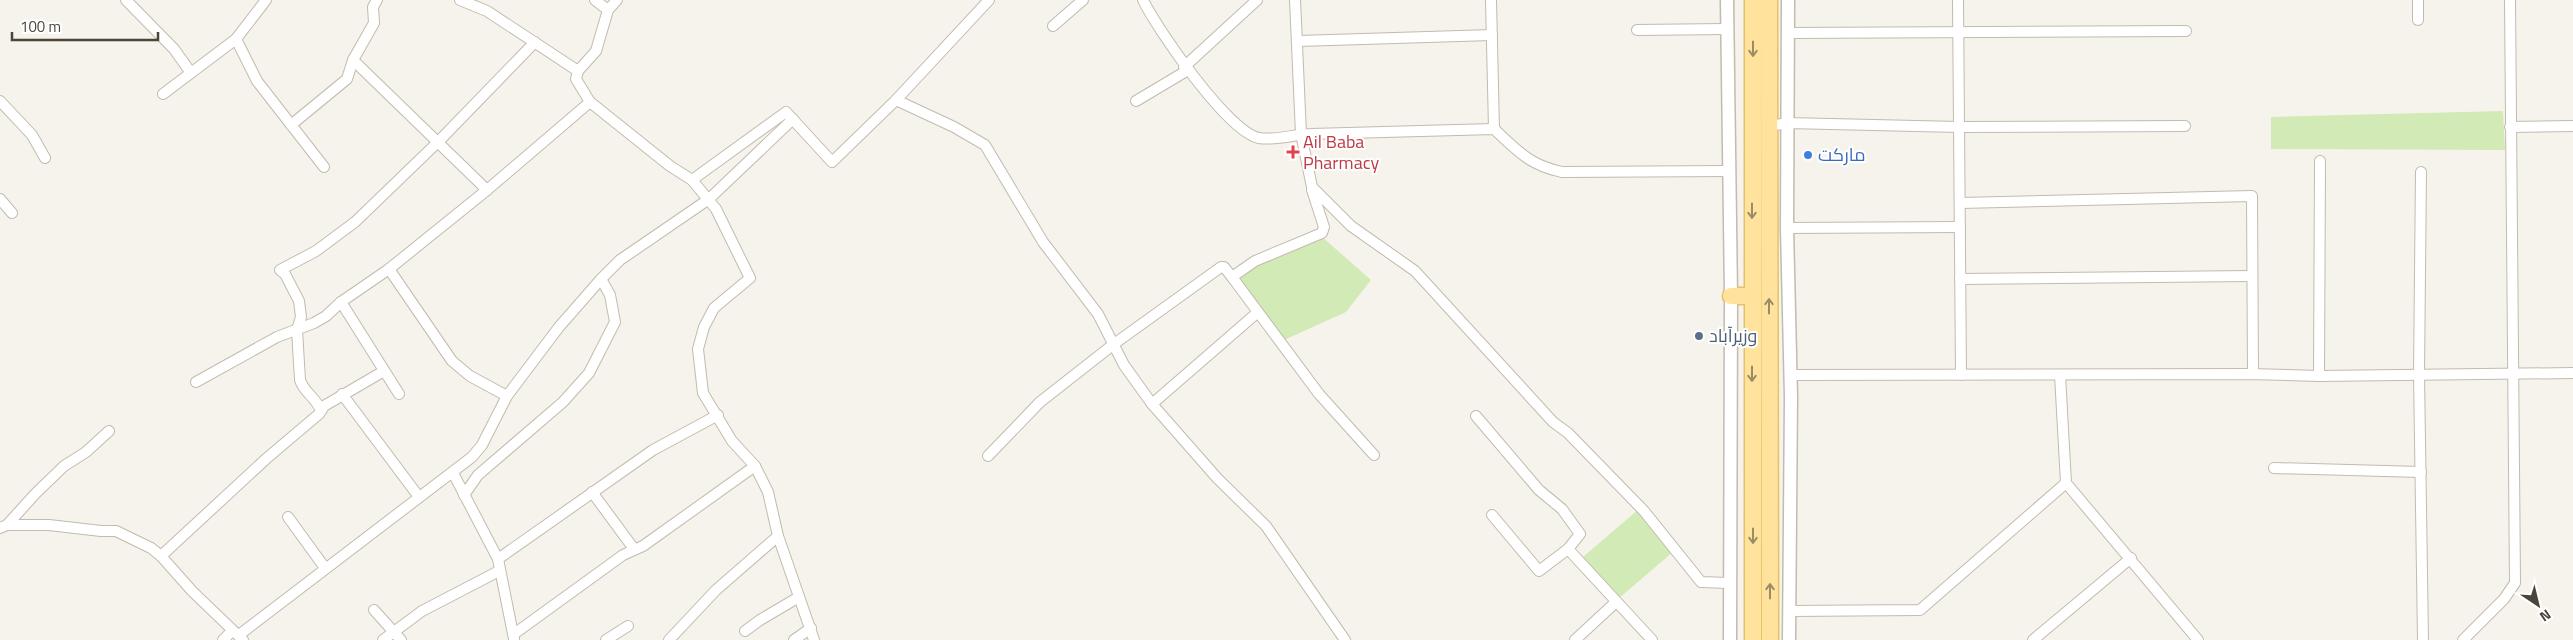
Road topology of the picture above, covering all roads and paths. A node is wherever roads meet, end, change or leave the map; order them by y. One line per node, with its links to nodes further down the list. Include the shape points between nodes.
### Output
1 (126, 0): 35 (street, via 174,49)
2 (266, 0): 29 (street)
3 (377, 0): 32 (street, via 373,6 374,23)
4 (460, 0): 31 (street, via 487,11)
5 (595, 0): 20 (street)
6 (617, 0): 20 (street)
7 (989, 0): 37 (street)
8 (1144, 0): 33 (street)
9 (1257, 0): 33 (street)
10 (1295, 0): 30 (street)
11 (1491, 0): 28 (street)
12 (1727, 0): 23 (street)
13 (1753, 0): 72 (main road, one-way to 72)
14 (1769, 0): 44 (main road)
15 (1788, 0): 26 (street)
16 (1958, 0): 27 (street)
17 (2418, 0): 21 (street)
18 (2510, 0): 48 (street)
19 (1077, 2): 22 (street)
20 (608, 10): 34 (street, via 596,51)
21 (2418, 20)
22 (1053, 26)
23 (1726, 29): 24 (street); 55 (street)
24 (1637, 30)
25 (2186, 31): 27 (street)
26 (1788, 33): 27 (street); 42 (street)
27 (1959, 33): 45 (street)
28 (1492, 35): 30 (street); 49 (street)
29 (236, 39): 35 (street); 43 (street, via 257,81)
30 (1298, 41): 50 (street)
31 (535, 42): 34 (street); 51 (street)
32 (353, 60): 43 (street, via 347,79); 51 (street)
33 (1186, 69): 39 (street); 50 (street, via 1248,134 1259,138)
34 (578, 71): 40 (street, via 576,79)
35 (191, 73): 36 (street)
36 (163, 94)
37 (896, 100): 41 (street, via 832,162); 76 (street, via 985,145 1043,242 1098,314)
38 (0, 101): 52 (street, via 32,135)
39 (1136, 101)
40 (590, 102): 57 (street); 59 (street)
41 (793, 119): 57 (street, via 783,112); 61 (street)
42 (1788, 123): 44 (street); 45 (street); 65 (street)
43 (291, 125): 54 (street)
44 (1769, 126): 94 (main road, one-way to 44)
45 (1959, 126): 46 (street); 62 (street)
46 (2185, 126)
47 (2573, 126): 48 (street)
48 (2510, 127): 84 (street)
49 (1494, 129): 50 (street); 55 (street, via 1522,155 1541,167 1562,172)
50 (1301, 134): 58 (street)
51 (439, 141): 59 (street); 75 (street, via 355,222 316,251 280,270 299,301 301,317)
52 (45, 158)
53 (2320, 161): 85 (street)
54 (324, 167)
55 (1729, 171): 71 (street)
56 (2421, 172): 81 (street)
57 (692, 180): 61 (street)
58 (1312, 188): 68 (street, via 1324,227 1322,232 1255,261); 117 (street, via 1351,226 1415,271 1552,422 1568,433 1644,510 1701,582)
59 (487, 190): 66 (street)
60 (0, 199): 63 (street)
61 (709, 199): 69 (street, via 620,260); 92 (street, via 750,278 714,308 698,349 703,392)
62 (1960, 204): 64 (street); 67 (street, via 2252,196)
63 (12, 213)
64 (1960, 227): 65 (street); 70 (street)
65 (1788, 228): 79 (street)
66 (389, 269): 73 (street); 89 (street, via 452,360 470,376)
67 (2252, 276): 70 (street); 80 (street)
68 (1232, 277): 74 (street); 76 (street, via 1220,267)
69 (601, 279): 89 (street, via 559,327); 104 (street, via 610,295 615,322 588,373 563,402 478,475)
70 (1960, 279): 82 (street)
71 (1731, 296): 72 (main road); 117 (street)
72 (1752, 296): 94 (main road, one-way to 94)
73 (341, 302): 75 (street, via 326,316); 77 (street)
74 (1258, 312): 90 (street); 96 (street, via 1319,394)
75 (297, 330): 86 (street, via 277,336); 91 (street, via 300,380)
76 (1114, 344): 90 (street, via 1124,365); 97 (street, via 1040,402)
77 (384, 371): 87 (street); 88 (street)
78 (2573, 373): 84 (street)
79 (1791, 374): 82 (street); 121 (street)
80 (2253, 374): 83 (street); 85 (street)
81 (2419, 374): 84 (street); 85 (street); 100 (street)
82 (1961, 375): 83 (street)
83 (2060, 375): 102 (street)
84 (2515, 375): 145 (street, via 2514,583 2504,599)
85 (2318, 376)
86 (196, 382)
87 (342, 394): 91 (street); 105 (street)
88 (400, 394)
89 (507, 396): 101 (street, via 482,445)
90 (1152, 404): 136 (street, via 1217,478 1266,526)
91 (321, 411): 112 (street)
92 (718, 415): 98 (street, via 732,441); 103 (street, via 653,450)
93 (1476, 416): 111 (street, via 1539,490 1562,509 1580,534)
94 (1760, 417): 140 (main road, one-way to 140); 141 (main road, one-way to 94)
95 (109, 431): 108 (street, via 64,466)
96 (1374, 455)
97 (988, 456)
98 (755, 466): 109 (street, via 768,492); 110 (street, via 643,546)
99 (2274, 468): 100 (street)
100 (2421, 472): 144 (street)
101 (453, 473): 104 (street); 105 (street)
102 (2066, 483): 113 (street); 121 (street, via 1920,610)
103 (592, 492): 110 (street); 114 (street)
104 (464, 495): 114 (street)
105 (419, 497): 115 (street)
106 (1492, 515): 111 (street, via 1539,571)
107 (288, 517): 115 (street)
108 (4, 526): 112 (street, via 49,525 116,531)
109 (778, 536): 118 (street); 133 (street, via 716,590)
110 (634, 549): 127 (street)
111 (1568, 549): 119 (street)
112 (161, 556): 126 (street)
113 (2132, 558): 128 (street); 143 (street)
114 (498, 559): 116 (street)
115 (325, 568): 126 (street)
116 (499, 571): 125 (street, via 422,611); 127 (street)
117 (1729, 583): 139 (street)
118 (800, 597): 123 (street); 124 (street)
119 (1616, 602): 137 (street); 138 (street)
120 (374, 610): 125 (street)
121 (1789, 611): 142 (street)
122 (628, 626): 132 (street)
123 (811, 628): 134 (street); 135 (street)
124 (746, 631)
125 (394, 632): 130 (street); 131 (street)
126 (238, 635): 129 (street)
127 (514, 637)
128 (2194, 638)
129 (223, 640)
130 (383, 640)
131 (400, 640)
132 (606, 640)
133 (668, 640)
134 (794, 640)
135 (814, 640)
136 (1345, 640)
137 (1575, 640)
138 (1652, 640)
139 (1730, 640)
140 (1753, 640)
141 (1770, 640)
142 (1789, 640)
143 (2033, 640)
144 (2423, 640)
145 (2464, 640)

